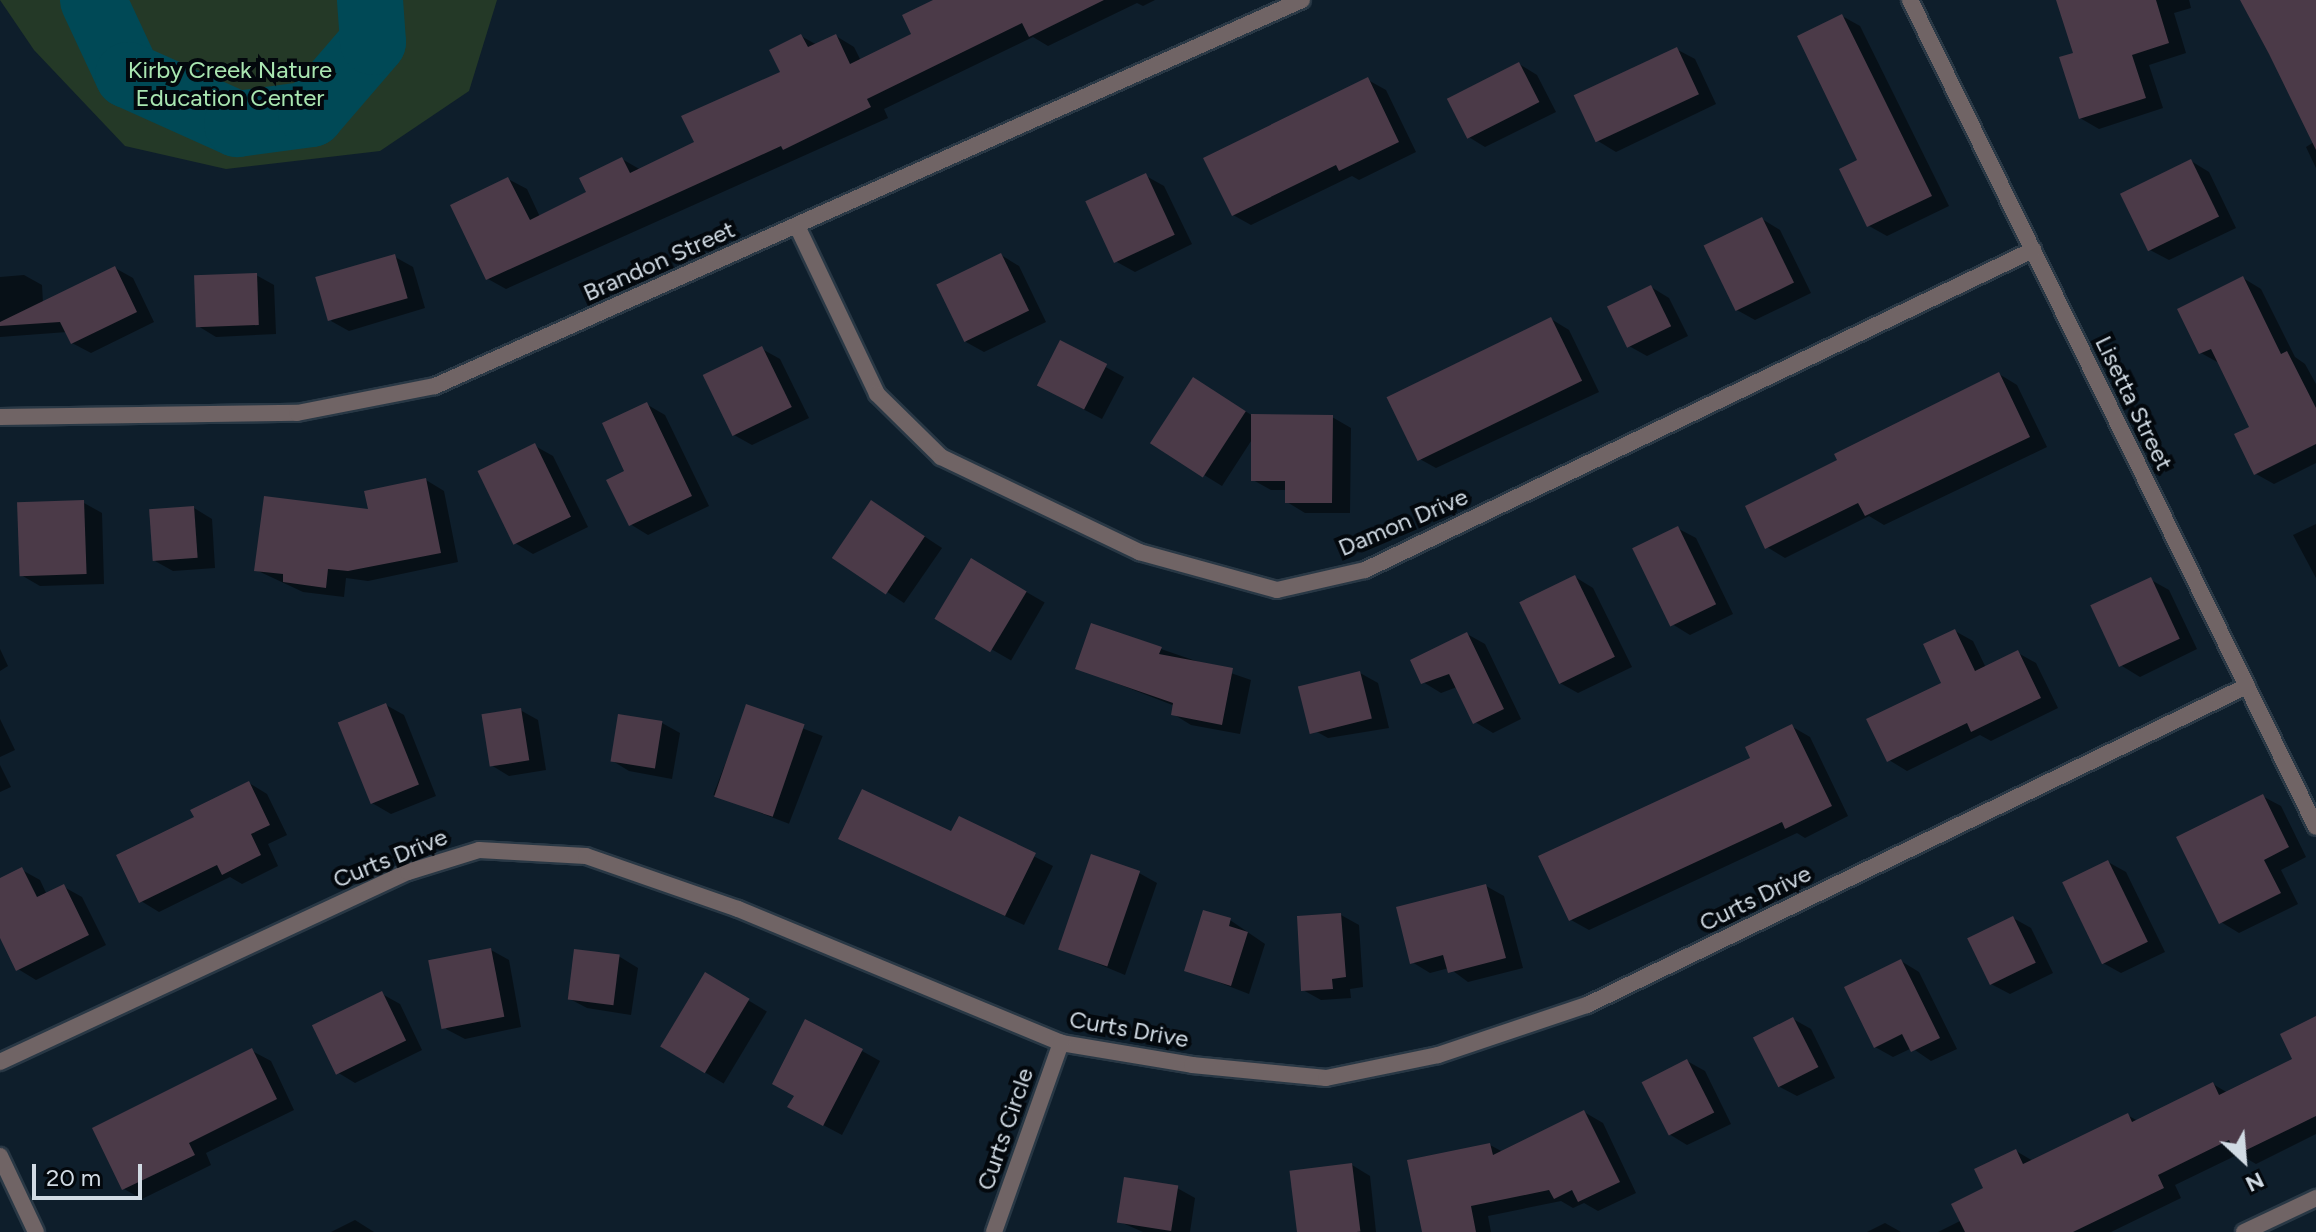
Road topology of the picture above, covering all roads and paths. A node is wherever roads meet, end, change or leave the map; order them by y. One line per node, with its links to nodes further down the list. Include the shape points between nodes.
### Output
1 (1302, 0): 3 (street, Brandon Street)
2 (1910, 0): 4 (street, Lisetta Street)
3 (797, 226): 4 (street, Damon Drive, via 877,394 941,457 1139,552 1277,590 1365,570); 5 (street, Brandon Street, via 435,386 297,413)
4 (2033, 250): 6 (street, Lisetta Street)
5 (0, 417)
6 (2247, 686): 7 (street, Lisetta Street); 8 (street, Curts Drive, via 1587,1005 1438,1055 1326,1078 1192,1065)
7 (2316, 827)
8 (1061, 1043): 9 (street, Curts Drive, via 738,909 586,856 479,850 408,872); 13 (street, Curts Circle)
9 (0, 1062)
10 (0, 1156): 12 (street)
11 (2316, 1198): 14 (street)
12 (36, 1232)
13 (994, 1232)
14 (2244, 1232)

